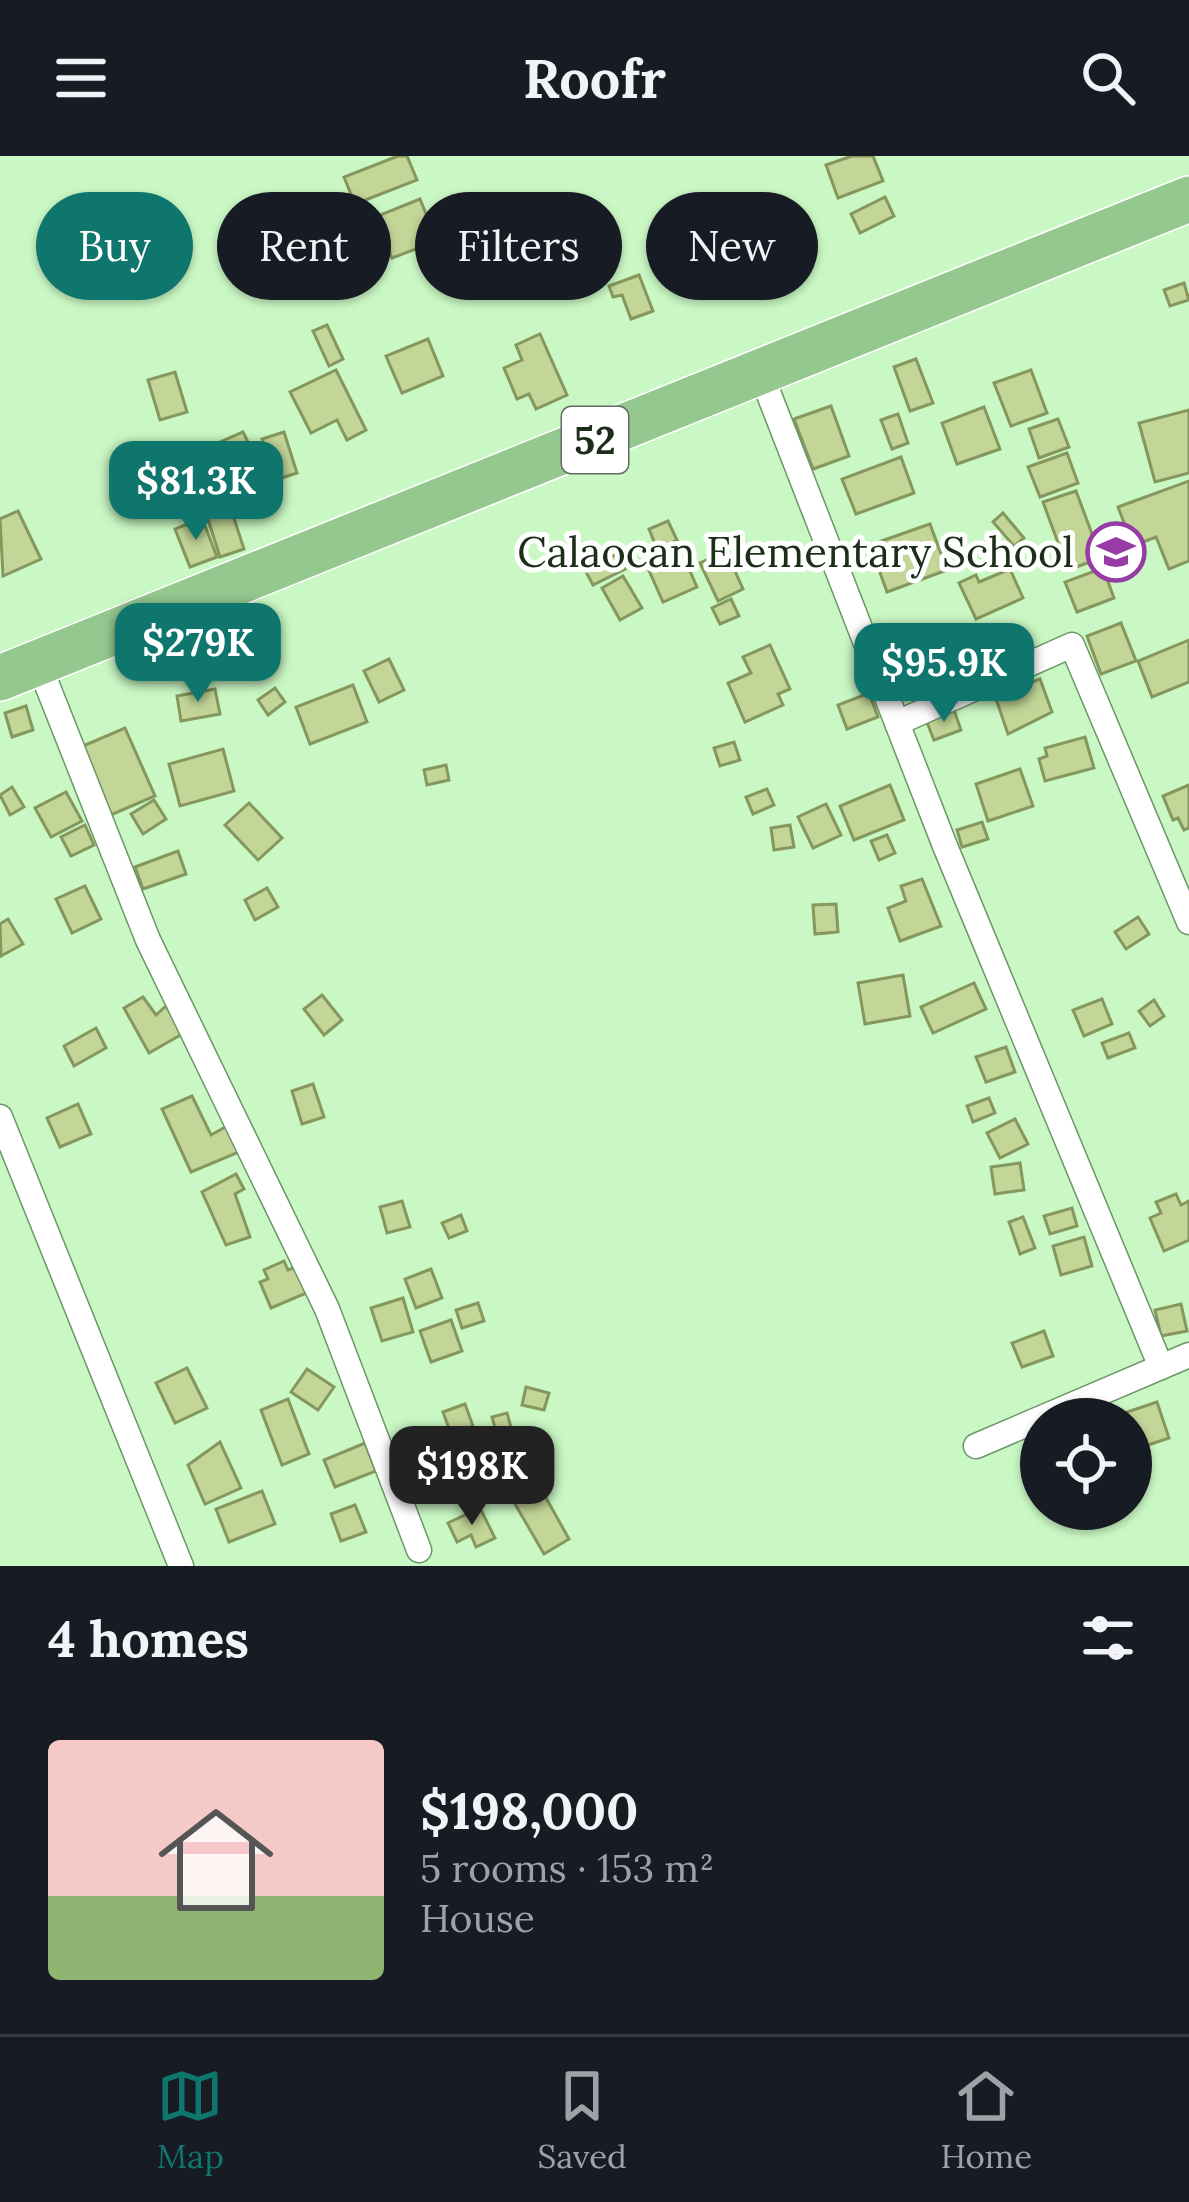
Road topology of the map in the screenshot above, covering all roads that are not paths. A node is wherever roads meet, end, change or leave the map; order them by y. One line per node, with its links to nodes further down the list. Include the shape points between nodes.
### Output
1 (1189, 199): 2 (highway, 52)
2 (761, 374): 3 (highway, 52); 4 (street)
3 (19, 670): 10 (street, via 328,1309)
4 (897, 723): 5 (street, via 1072,645); 8 (street)
5 (1189, 922)
6 (0, 1117): 11 (street)
7 (1189, 1355): 8 (street)
8 (1161, 1367): 9 (street)
9 (976, 1446)
10 (419, 1550)
11 (182, 1566)

